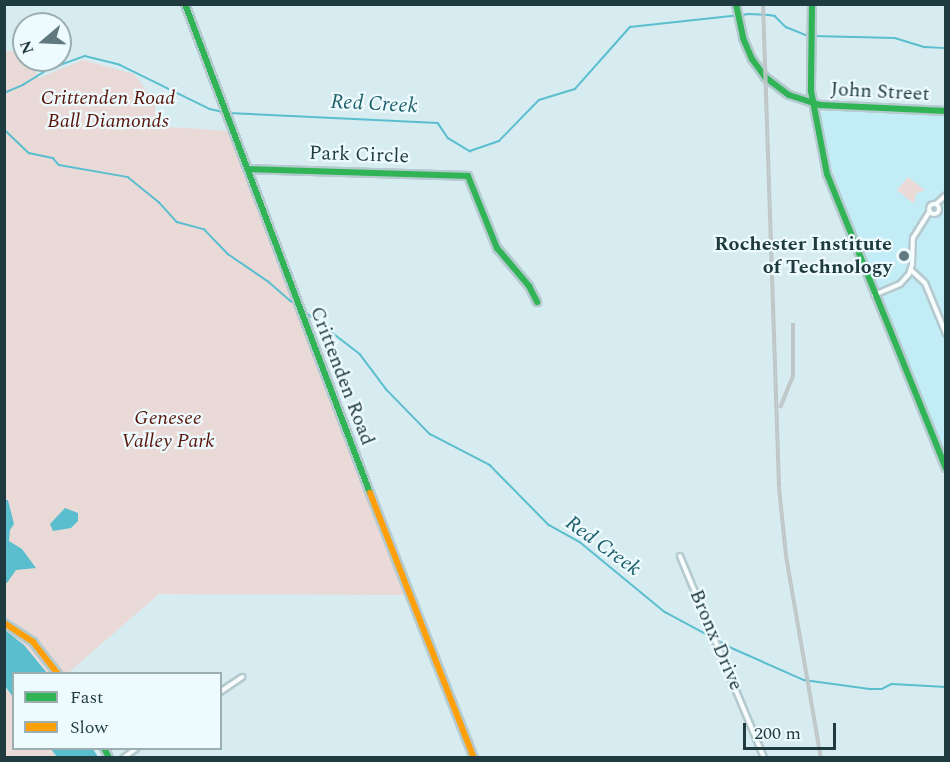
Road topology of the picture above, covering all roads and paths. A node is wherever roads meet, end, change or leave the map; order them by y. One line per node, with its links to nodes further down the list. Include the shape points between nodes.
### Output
1 (185, 4): 6 (street, Crittenden Road)
2 (812, 4): 4 (street)
3 (737, 6): 4 (street, John Street, via 749,54 765,77 789,95)
4 (813, 104): 5 (street, John Street); 11 (street, via 829,183)
5 (945, 111)
6 (248, 169): 12 (street, Park Circle, via 468,176 497,248 529,286); 20 (street, Crittenden Road)
7 (945, 195): 8 (street)
8 (938, 204): 9 (street, via 939,211); 9 (street, via 930,207)
9 (931, 214): 10 (street, via 913,238)
10 (911, 270): 11 (street, via 900,284); 13 (street, via 924,283)
11 (874, 294): 14 (street)
12 (537, 302)
13 (945, 334)
14 (945, 468)
15 (680, 556): 21 (street, Bronx Drive)
16 (4, 623): 17 (street, via 33,642)
17 (56, 672)
18 (242, 677): 19 (street)
19 (222, 691)
20 (474, 758)
21 (764, 758)

